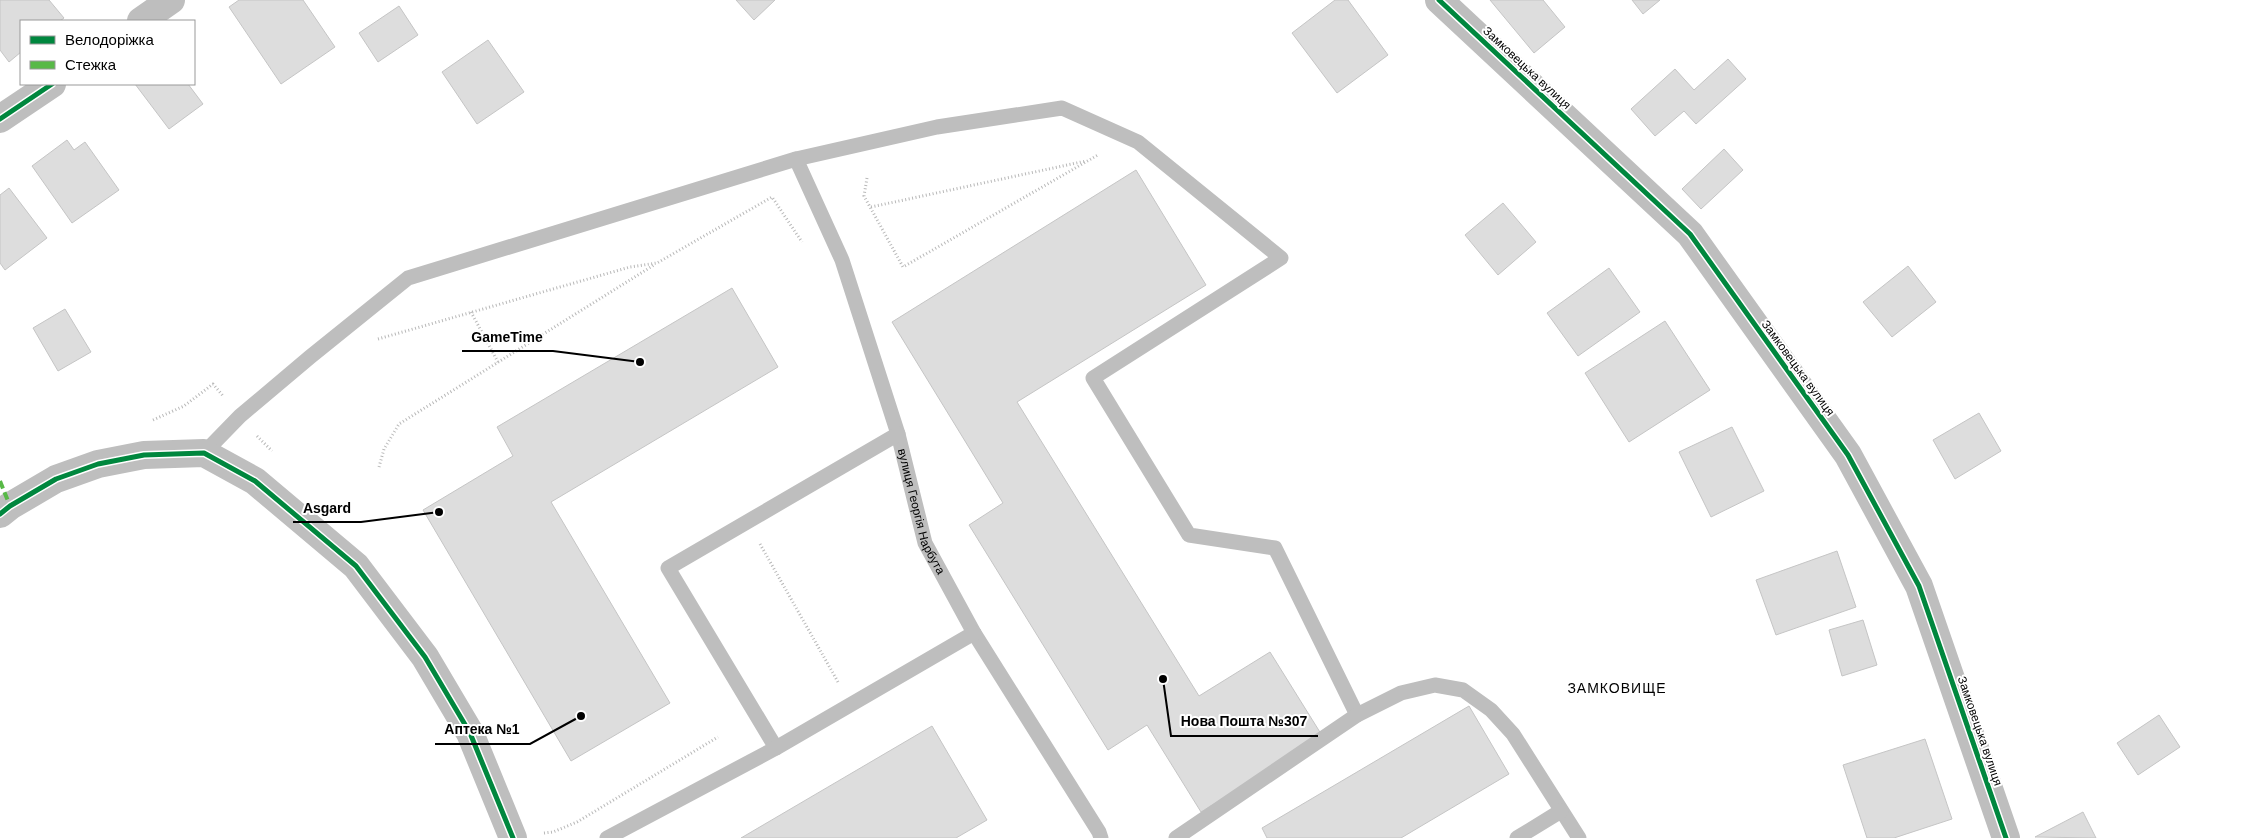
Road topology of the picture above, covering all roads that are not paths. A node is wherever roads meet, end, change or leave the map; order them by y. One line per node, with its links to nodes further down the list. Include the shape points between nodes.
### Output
1 (171, 0): 3 (street)
2 (1439, 0): 20 (street, Замковецька вулиця, via 1690,234 1848,455 1918,586)
3 (142, 20)
4 (51, 85): 5 (street)
5 (0, 119)
6 (796, 159): 7 (lane, вулиця Георгія Нарбута, via 842,260); 8 (lane, via 408,278 240,416); 11 (lane, via 936,127 1062,108 1138,142 1281,258 1093,378 1188,535 1275,548)
7 (898, 434): 10 (lane, вулиця Георгія Нарбута, via 925,543); 12 (lane, via 668,568)
8 (204, 454): 9 (street, via 144,455 98,464 56,479); 14 (street, via 255,480 356,566 430,665)
9 (0, 514)
10 (974, 633): 12 (lane); 15 (lane, вулиця Георгія Нарбута)
11 (1357, 715): 13 (lane, via 1400,693 1434,685 1463,690 1491,710 1513,734); 17 (lane)
12 (776, 748): 16 (lane)
13 (1561, 811): 18 (lane); 19 (lane)
14 (524, 836)
15 (1096, 836)
16 (607, 838)
17 (1176, 838)
18 (1517, 838)
19 (1579, 838)
20 (2006, 838)

